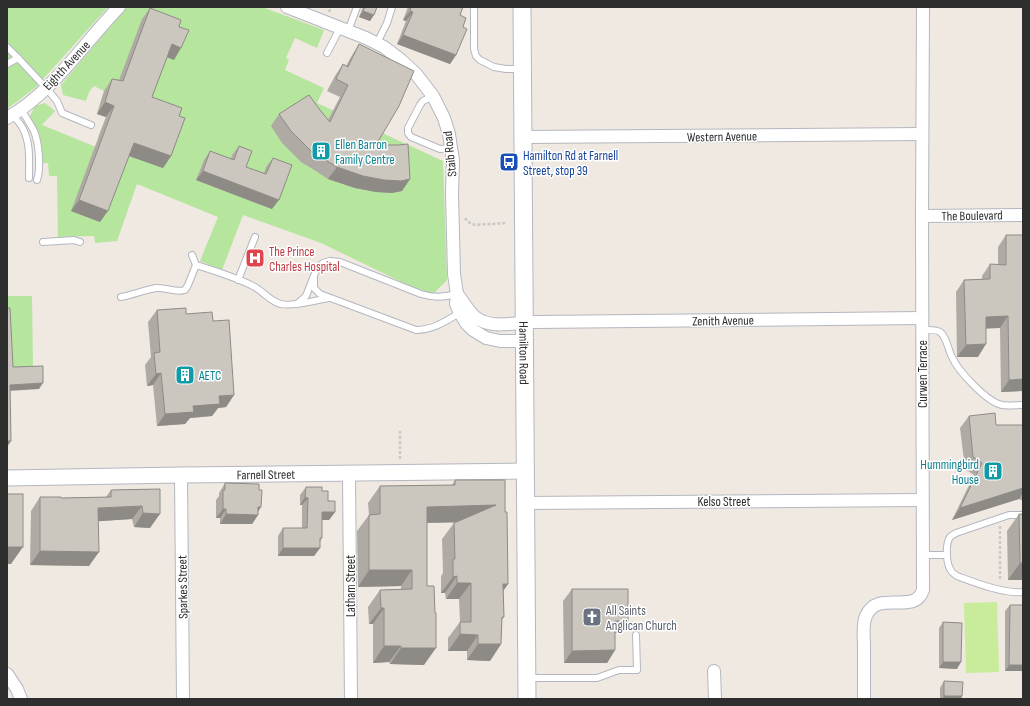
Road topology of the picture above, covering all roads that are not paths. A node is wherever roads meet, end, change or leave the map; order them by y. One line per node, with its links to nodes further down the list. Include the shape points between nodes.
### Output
1 (120, 7): 15 (street, Eighth Avenue)
2 (287, 7): 8 (street, Staib Road)
3 (358, 7): 8 (lane)
4 (392, 7): 9 (lane)
5 (474, 7): 14 (lane, via 476,56 494,67)
6 (522, 7): 14 (main road, Hamilton Road)
7 (923, 7): 19 (street, Curwen Terrace)
8 (344, 29): 9 (street, Staib Road); 11 (lane)
9 (377, 43): 16 (street, Staib Road, via 416,74)
10 (7, 47): 12 (lane)
11 (327, 53)
12 (18, 58): 13 (lane); 15 (lane)
13 (7, 64)
14 (522, 70): 20 (main road, Hamilton Road)
15 (46, 88): 17 (street, Eighth Avenue); 18 (lane, via 57,101 62,113)
16 (433, 96): 21 (street, Staib Road, via 444,118); 21 (lane, via 420,104 408,133 411,137 440,149)
17 (13, 114): 22 (lane, via 26,135); 23 (lane, via 34,132 39,163)
18 (91, 125)
19 (922, 134): 20 (street, Western Avenue); 25 (street, Curwen Terrace)
20 (522, 137): 38 (main road, Hamilton Road)
21 (451, 148): 33 (street, Staib Road, via 454,274)
22 (29, 178)
23 (37, 180)
24 (1023, 215): 25 (street, The Boulevard)
25 (922, 216): 39 (street, Curwen Terrace)
26 (255, 237): 32 (lane)
27 (43, 242): 28 (lane)
28 (80, 242)
29 (192, 255): 30 (lane)
30 (196, 264): 32 (lane); 34 (lane, via 185,290 180,292 156,288)
31 (314, 277): 33 (lane, via 317,268 323,263 340,262 431,297); 35 (lane, via 314,288 320,294); 36 (lane, via 306,296)
32 (238, 280): 36 (lane, via 255,286 279,304)
33 (457, 294): 37 (street, Staib Road)
34 (121, 297)
35 (331, 298): 36 (lane); 37 (lane, via 416,330 432,328)
36 (297, 304)
37 (463, 310): 38 (street, Staib Road, via 488,324); 40 (street, Staib Road, via 466,323 486,338)
38 (524, 322): 39 (street, Zenith Avenue); 40 (main road, Hamilton Road)
39 (922, 324): 41 (lane, via 942,334 957,366 989,400 1002,405); 46 (street, Curwen Terrace)
40 (524, 341): 42 (main road, Hamilton Road)
41 (1023, 405)
42 (525, 471): 43 (street, Farnell Street); 47 (main road, Hamilton Road)
43 (349, 474): 44 (street, Farnell Street); 58 (street, Latham Street)
44 (181, 475): 45 (street, Farnell Street); 57 (street, Sparkes Street)
45 (7, 478)
46 (922, 500): 47 (street, Kelso Street); 49 (street, Curwen Terrace)
47 (525, 503): 55 (main road, Hamilton Road)
48 (1023, 515): 50 (lane, via 1009,515 952,535 948,542)
49 (923, 555): 50 (lane); 61 (street, Curwen Terrace, via 924,584 921,596 913,601 880,603 866,616)
50 (947, 556): 51 (lane, via 950,569 957,576 1000,590)
51 (1023, 592)
52 (636, 635): 55 (lane, via 637,670 619,670 597,678)
53 (714, 671): 60 (street)
54 (7, 674): 56 (street)
55 (527, 678): 59 (main road, Hamilton Road)
56 (21, 699)
57 (183, 699)
58 (351, 699)
59 (527, 699)
60 (715, 699)
61 (864, 699)

